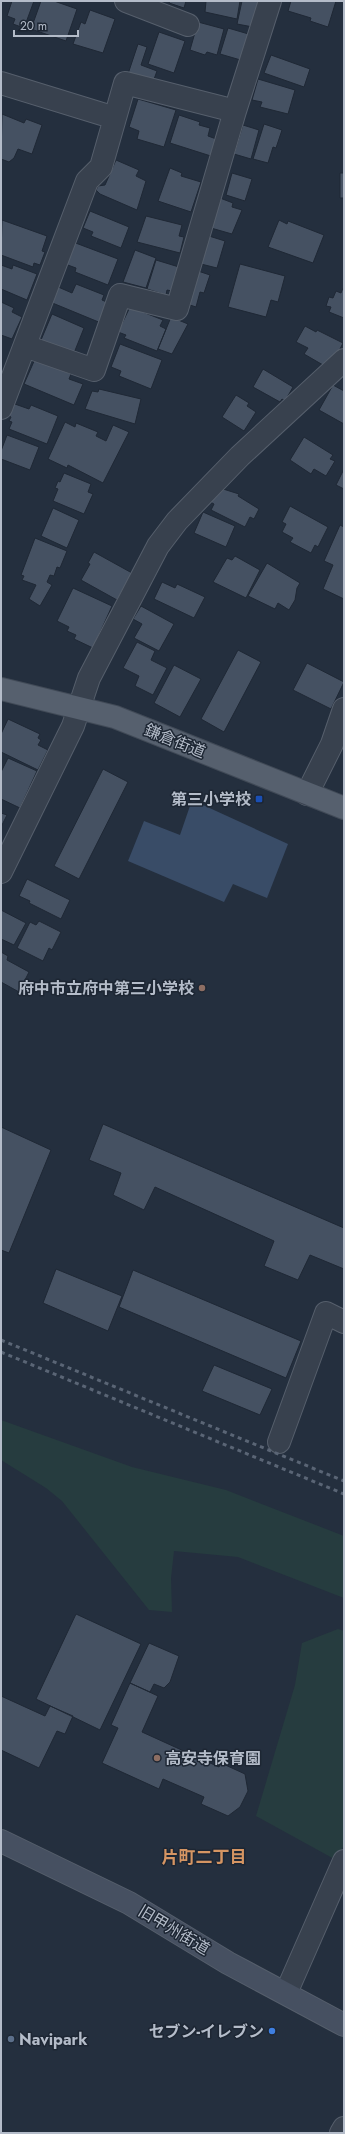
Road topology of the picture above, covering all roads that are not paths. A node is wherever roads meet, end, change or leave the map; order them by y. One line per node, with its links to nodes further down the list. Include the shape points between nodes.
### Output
1 (126, 1): 3 (street)
2 (270, 1): 5 (street)
3 (188, 25)
4 (1, 83): 6 (street)
5 (235, 111): 6 (street, via 125,83); 7 (street, via 177,309 120,295 94,370)
6 (115, 118): 7 (street, via 101,167 87,181)
7 (25, 346): 9 (street)
8 (344, 360): 11 (street, via 240,456 176,521 158,546 103,649)
9 (1, 408)
10 (1, 689): 11 (main road, 鎌倉街道)
11 (79, 707): 13 (main road, 鎌倉街道, via 115,717); 15 (street, via 73,726)
12 (344, 709): 13 (street, via 332,744)
13 (307, 794): 14 (main road, 鎌倉街道)
14 (344, 808)
15 (1, 872)
16 (344, 1322): 17 (street, via 326,1313)
17 (279, 1442)
18 (1, 1841): 20 (main road, 旧甲州街道, via 129,1903 228,1963)
19 (344, 1861): 20 (street)
20 (286, 1994): 21 (main road, 旧甲州街道)
21 (344, 2025)
22 (344, 2128): 23 (street)
23 (341, 2133)

